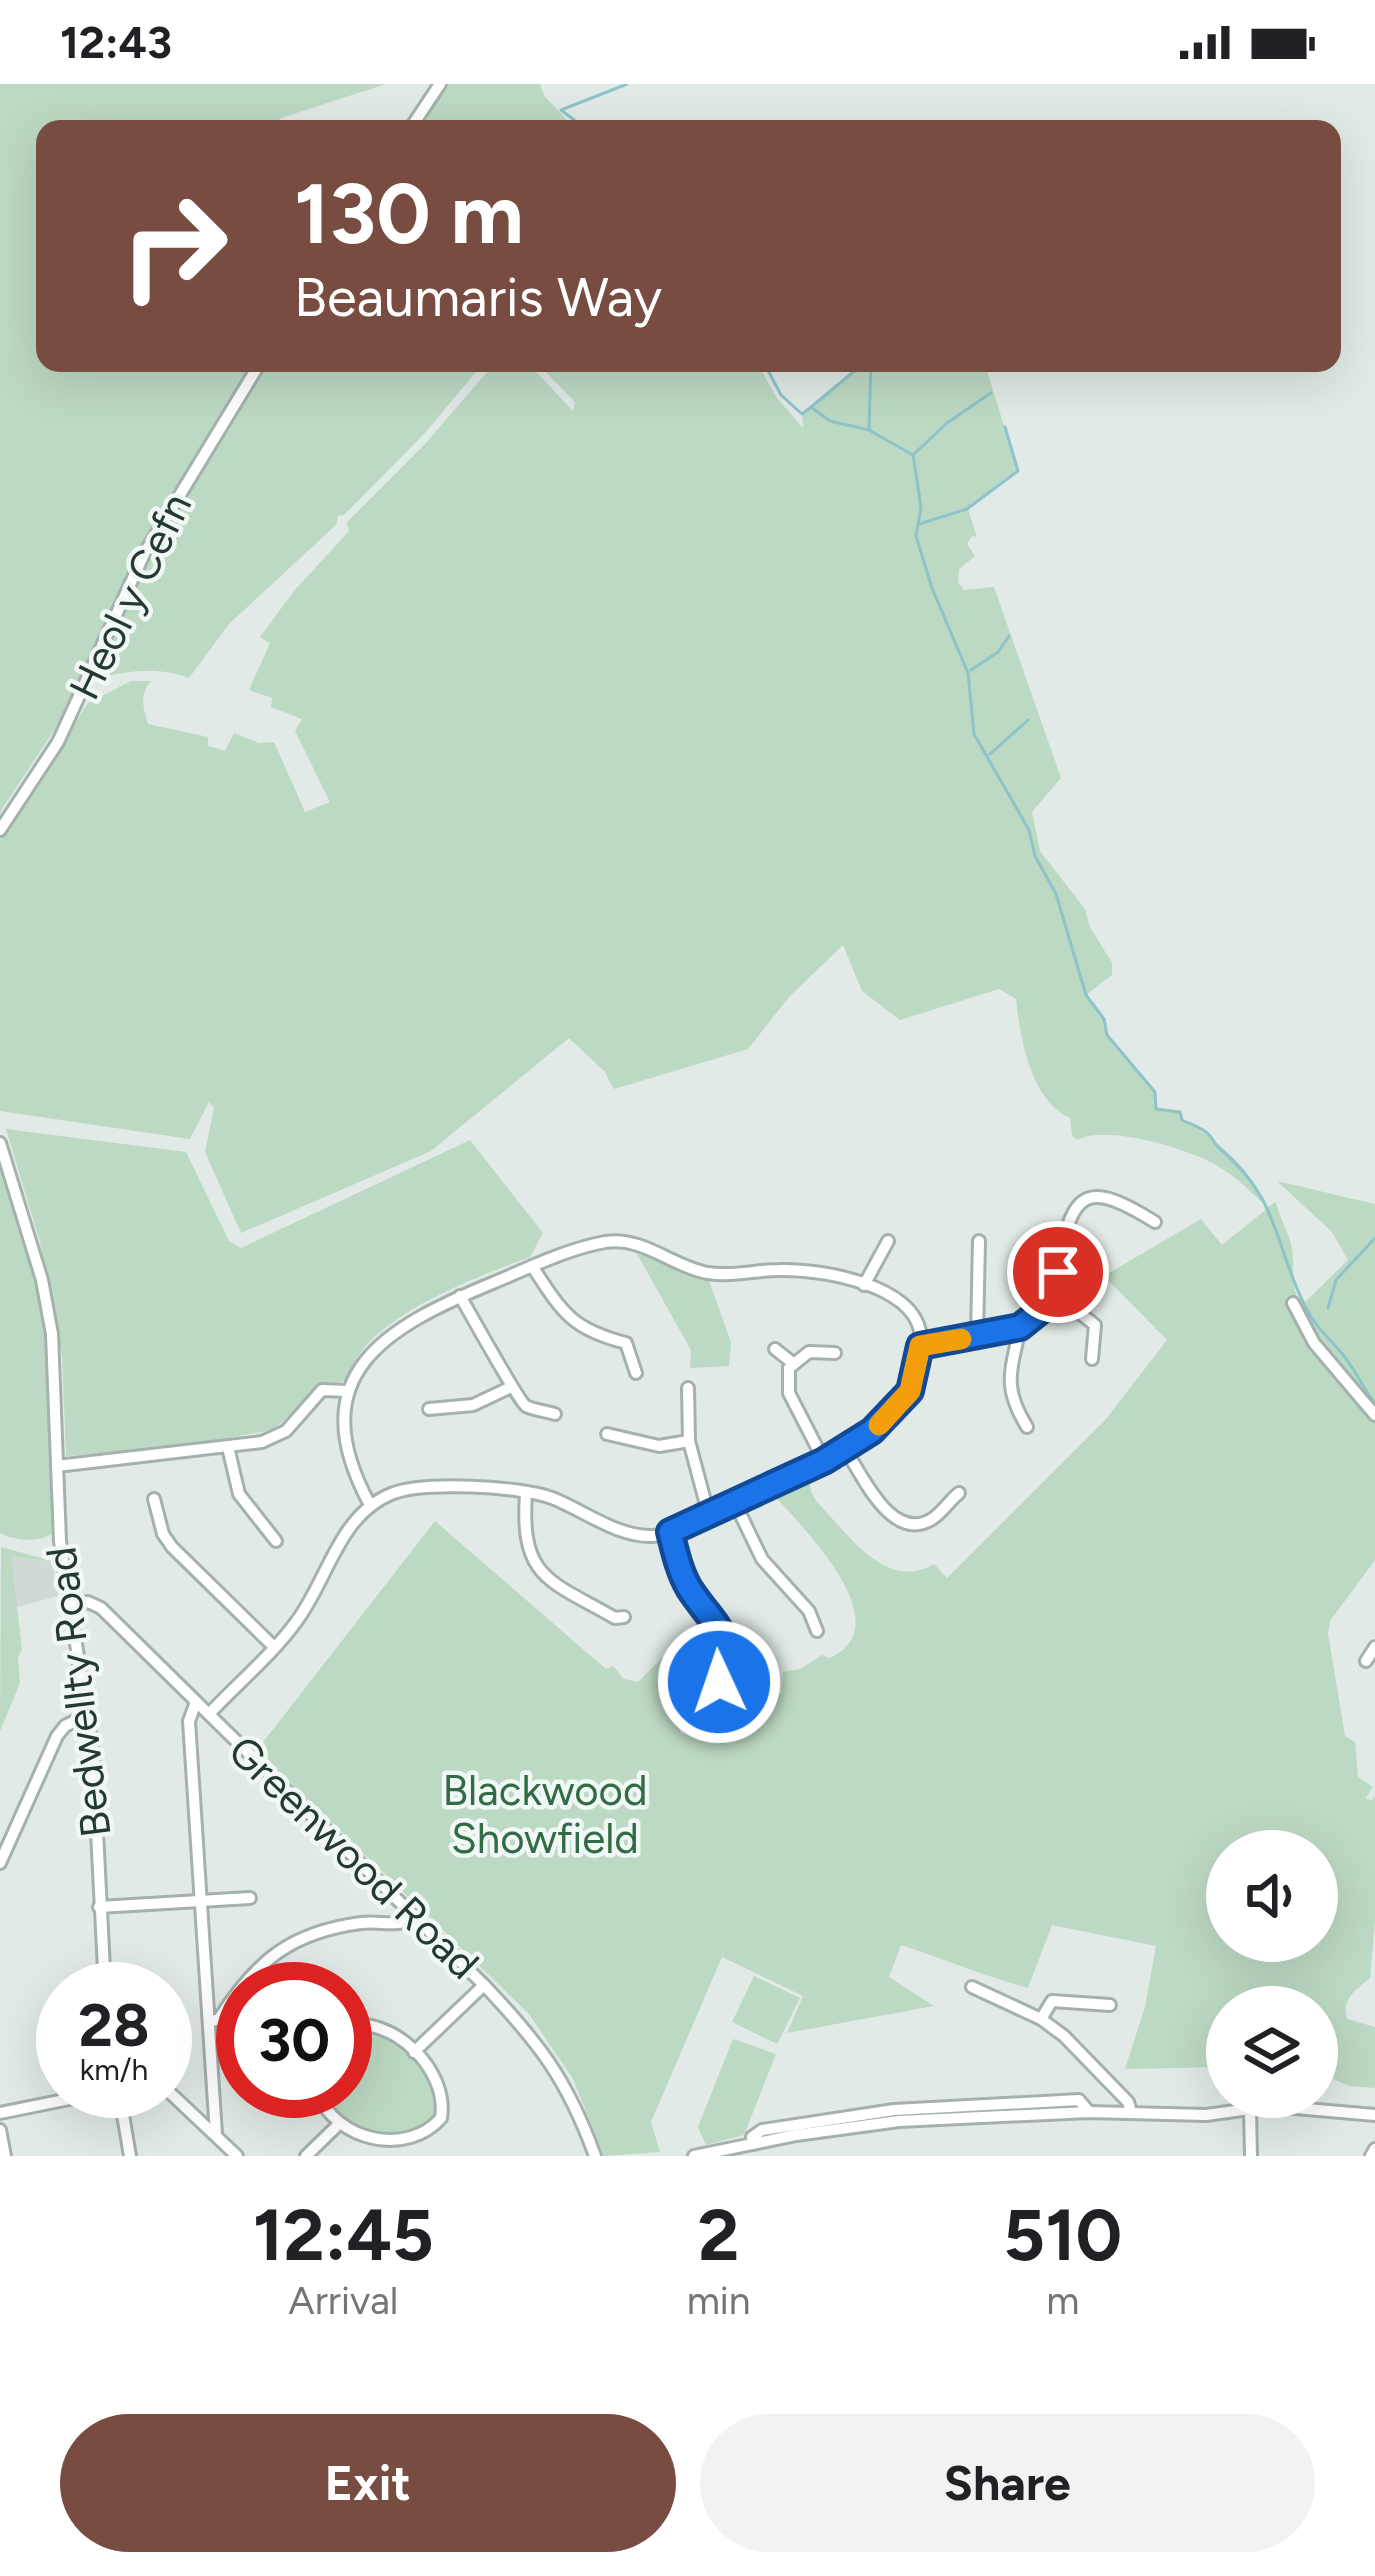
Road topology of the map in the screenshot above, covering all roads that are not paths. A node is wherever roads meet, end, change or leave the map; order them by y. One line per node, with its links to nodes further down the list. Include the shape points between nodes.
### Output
1 (440, 84): 2 (street)
2 (416, 120)
3 (255, 372): 4 (street, Heol y Cefn, via 144,554 58,742)
4 (0, 830)
5 (0, 1143): 34 (street, via 48,1308)
6 (1155, 1222): 11 (street, via 1110,1196 1088,1197 1071,1212)
7 (888, 1241): 10 (street)
8 (979, 1241): 15 (street)
9 (532, 1266): 10 (street, via 610,1241 710,1274 784,1270); 12 (street); 21 (street, via 566,1317 626,1342)
10 (864, 1285): 16 (street, via 897,1295 920,1328)
11 (1054, 1293): 14 (street); 19 (street, via 1094,1325)
12 (460, 1296): 22 (street); 24 (street, via 373,1347)
13 (1293, 1303): 27 (street, via 1314,1343)
14 (1020, 1327): 15 (street); 28 (street, via 1011,1401)
15 (976, 1336): 16 (street)
16 (920, 1346): 32 (street, via 910,1391)
17 (775, 1349): 20 (street)
18 (835, 1353): 20 (street, via 809,1352)
19 (1092, 1359)
20 (794, 1364): 33 (street, via 789,1393)
21 (636, 1372)
22 (509, 1388): 25 (street, via 485,1402); 26 (street, via 524,1406)
23 (688, 1388): 30 (street)
24 (348, 1391): 31 (street, via 322,1390 286,1431); 39 (street, via 345,1432)
25 (437, 1405)
26 (555, 1414)
27 (1375, 1415)
28 (1027, 1427)
29 (607, 1434): 30 (street, via 659,1446)
30 (689, 1441): 40 (street)
31 (228, 1447): 34 (street); 42 (street, via 239,1494)
32 (845, 1449): 33 (street); 36 (street, via 902,1523 924,1523)
33 (824, 1461): 38 (street)
34 (57, 1466): 43 (street, Bedwellty Road)
35 (526, 1493): 39 (street, via 427,1485); 41 (street, via 632,1534); 44 (street, via 525,1539 536,1568)
36 (951, 1496)
37 (158, 1503): 46 (street, via 172,1547)
38 (735, 1503): 40 (street); 45 (street, via 762,1558)
39 (370, 1504): 46 (street)
40 (709, 1516): 41 (street)
41 (670, 1532): 49 (street, via 687,1585 726,1642 725,1684)
42 (276, 1540)
43 (69, 1605): 50 (street, Greenwood Road, via 94,1603); 52 (street, Bedwellty Road)
44 (618, 1622)
45 (817, 1631)
46 (273, 1646): 51 (street)
47 (1375, 1647): 48 (street)
48 (1366, 1661)
49 (712, 1695)
50 (196, 1702): 51 (street, Greenwood Road); 56 (street, via 189,1721)
51 (208, 1714): 58 (street, Greenwood Road)
52 (86, 1715): 53 (street, via 57,1736); 57 (street, Bedwellty Road)
53 (2, 1848): 54 (street)
54 (0, 1863)
55 (250, 1898): 56 (street)
56 (200, 1901): 57 (street); 64 (street)
57 (99, 1907): 59 (street, Bedwellty Road)
58 (415, 1919): 60 (street, Greenwood Road); 64 (street, via 395,1927 329,1927 294,1939)
59 (103, 1962)
60 (484, 1985): 66 (street); 84 (street, Greenwood Road, via 560,2074)
61 (972, 1987): 63 (street)
62 (1110, 2005): 63 (street, via 1052,2001)
63 (1041, 2020): 70 (street)
64 (209, 2022): 79 (street)
65 (372, 2023): 66 (street)
66 (413, 2052): 77 (street, via 433,2073 443,2104 428,2140 393,2154 369,2148)
67 (36, 2106): 71 (street)
68 (1338, 2111): 73 (street)
69 (192, 2112): 79 (street)
70 (1131, 2112): 72 (street); 85 (street, via 899,2121)
71 (0, 2113)
72 (1206, 2115)
73 (1375, 2115)
74 (124, 2118): 81 (street)
75 (335, 2118): 77 (street)
76 (1250, 2118): 86 (street)
77 (339, 2124): 83 (street)
78 (0, 2130): 80 (street)
79 (216, 2134): 82 (street)
80 (5, 2156)
81 (130, 2156)
82 (237, 2156)
83 (307, 2156)
84 (595, 2156)
85 (694, 2156)
86 (1251, 2156)

